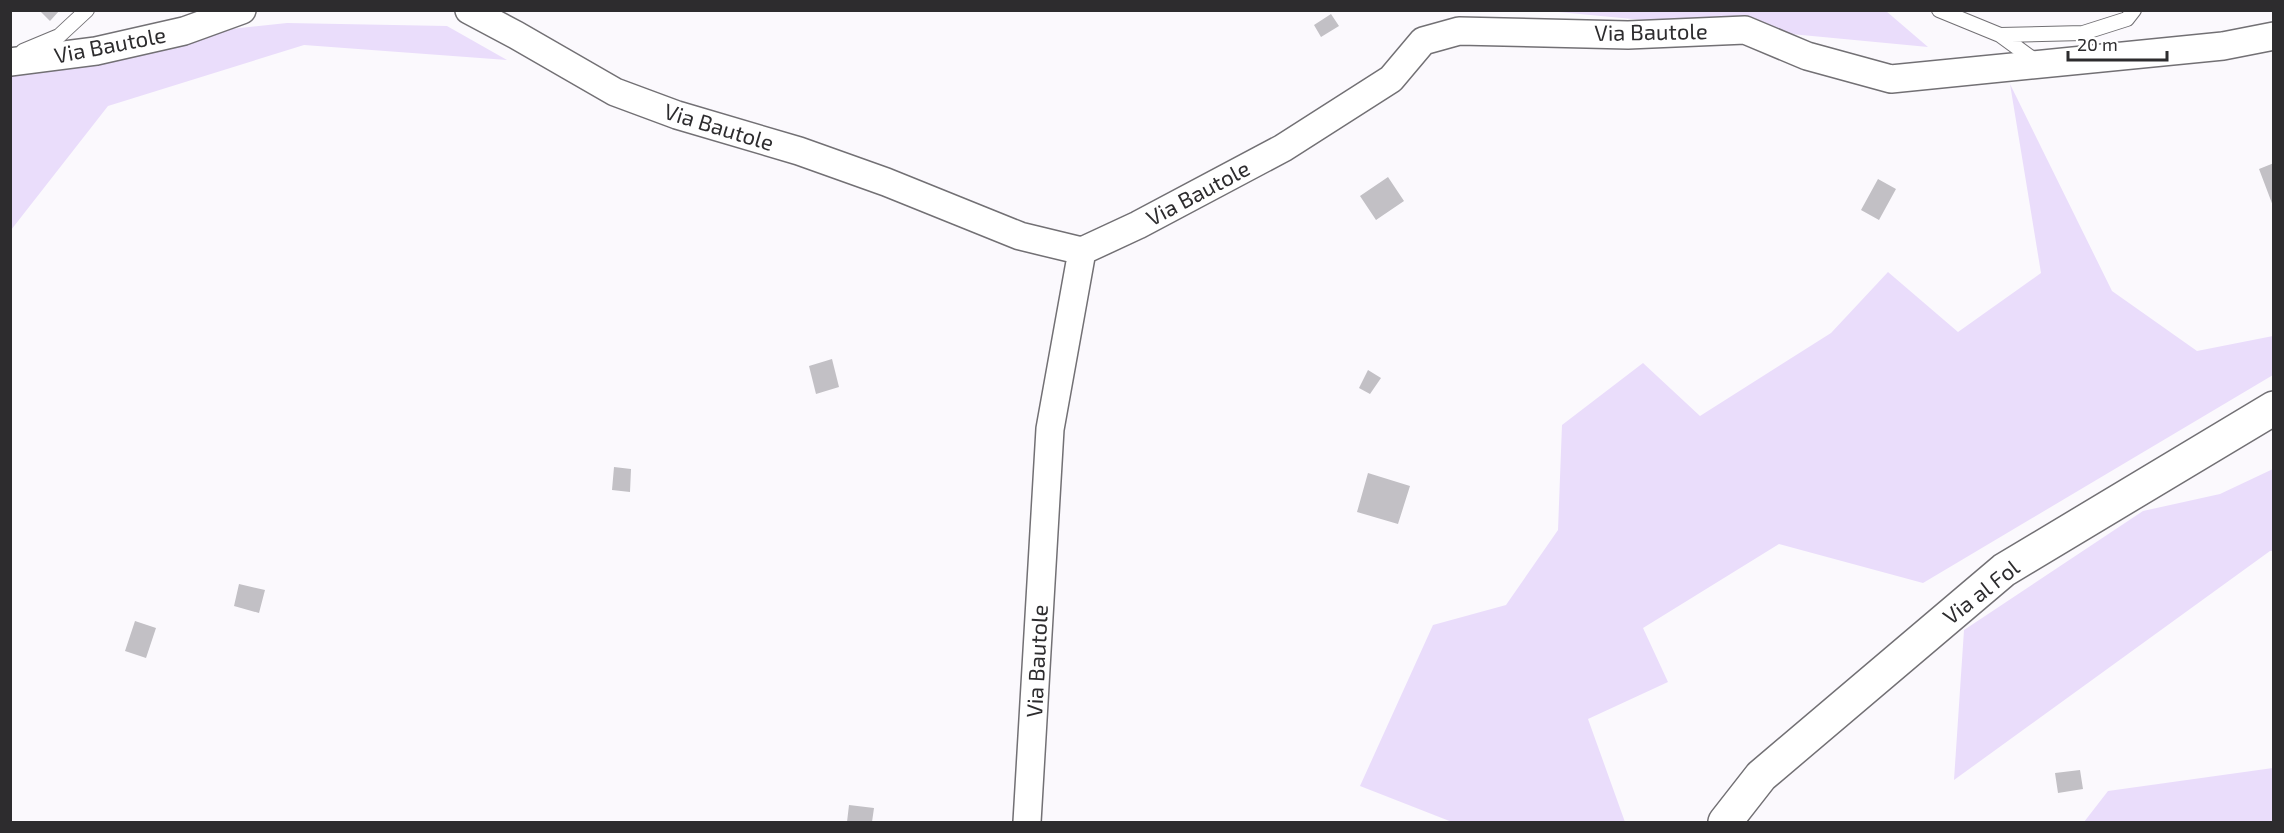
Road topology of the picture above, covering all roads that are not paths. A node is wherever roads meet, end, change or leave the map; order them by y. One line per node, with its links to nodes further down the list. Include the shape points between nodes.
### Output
1 (87, 10): 9 (lane, via 59,36)
2 (242, 10): 10 (street, Via Bautole, via 184,31 96,51)
3 (469, 10): 12 (street, Via Bautole, via 615,92 799,151 1020,236)
4 (1939, 10): 6 (lane)
5 (2134, 10): 7 (lane, via 2127,19 2083,33)
6 (1950, 14): 7 (lane)
7 (2000, 35): 11 (lane)
8 (2274, 36): 11 (street, Via Bautole, via 2223,46)
9 (10, 57)
10 (10, 62)
11 (2038, 63): 12 (street, Via Bautole, via 1891,79 1807,56 1745,30 1628,34 1459,31 1423,41 1391,79 1283,148)
12 (1082, 251): 14 (street, Via Bautole, via 1050,429)
13 (2274, 408): 15 (street, Via al Fol, via 2004,570 1761,776)
14 (1027, 822)
15 (1725, 822)

